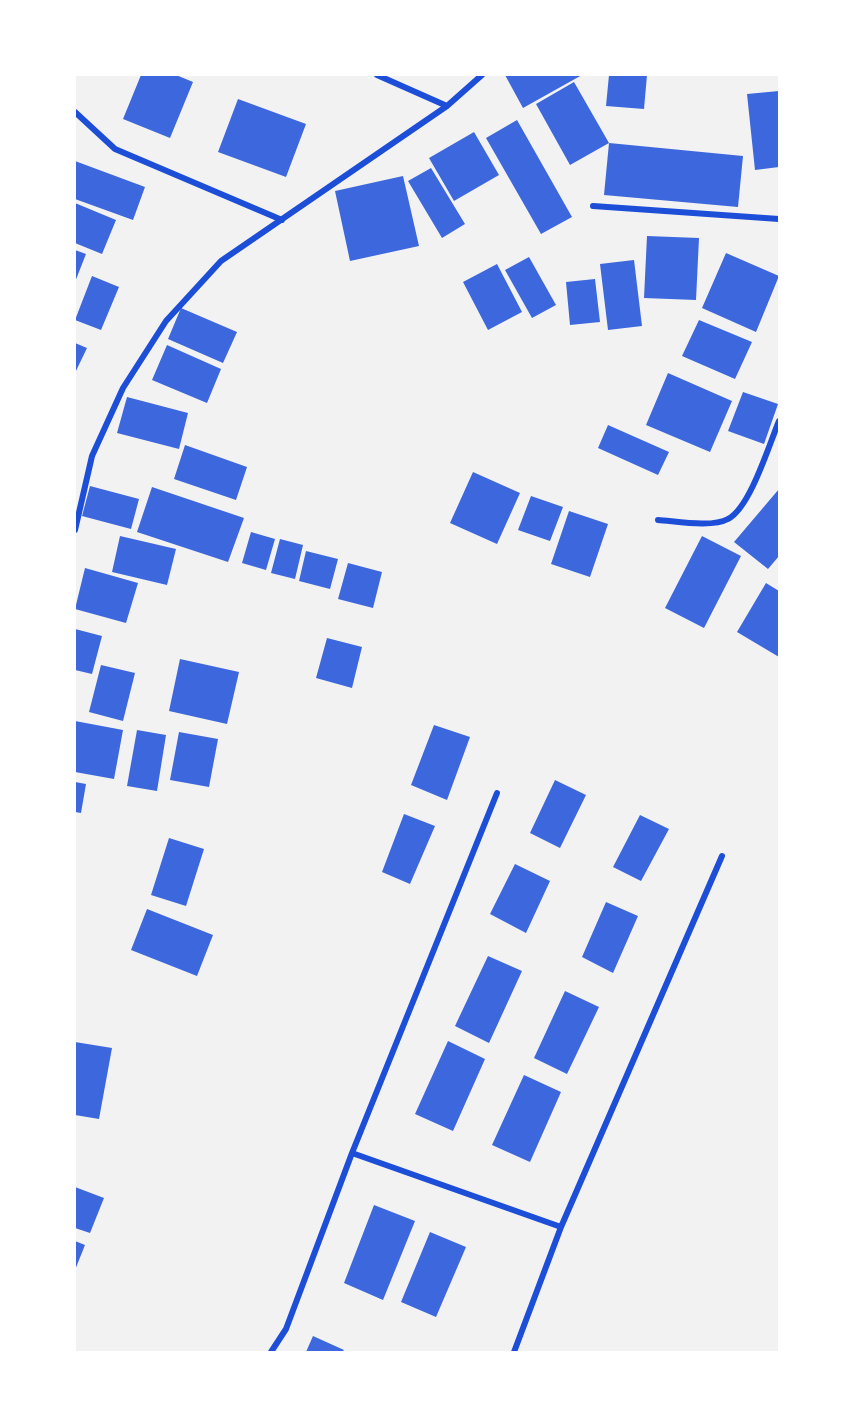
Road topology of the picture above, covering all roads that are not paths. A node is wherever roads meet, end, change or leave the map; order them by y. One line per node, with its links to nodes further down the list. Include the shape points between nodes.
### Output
1 (377, 75): 3 (street)
2 (482, 75): 3 (street)
3 (447, 106): 7 (street)
4 (75, 112): 7 (street, via 115,149)
5 (592, 206): 6 (street)
6 (779, 219)
7 (282, 220): 10 (street, via 221,261 166,321 123,388 92,456)
8 (779, 421): 9 (street, via 748,498 728,519 701,524)
9 (658, 519)
10 (75, 530)
11 (497, 794): 13 (street)
12 (722, 856): 14 (street)
13 (352, 1153): 14 (street); 15 (street, via 286,1329)
14 (561, 1227): 16 (street)
15 (271, 1352)
16 (514, 1352)

